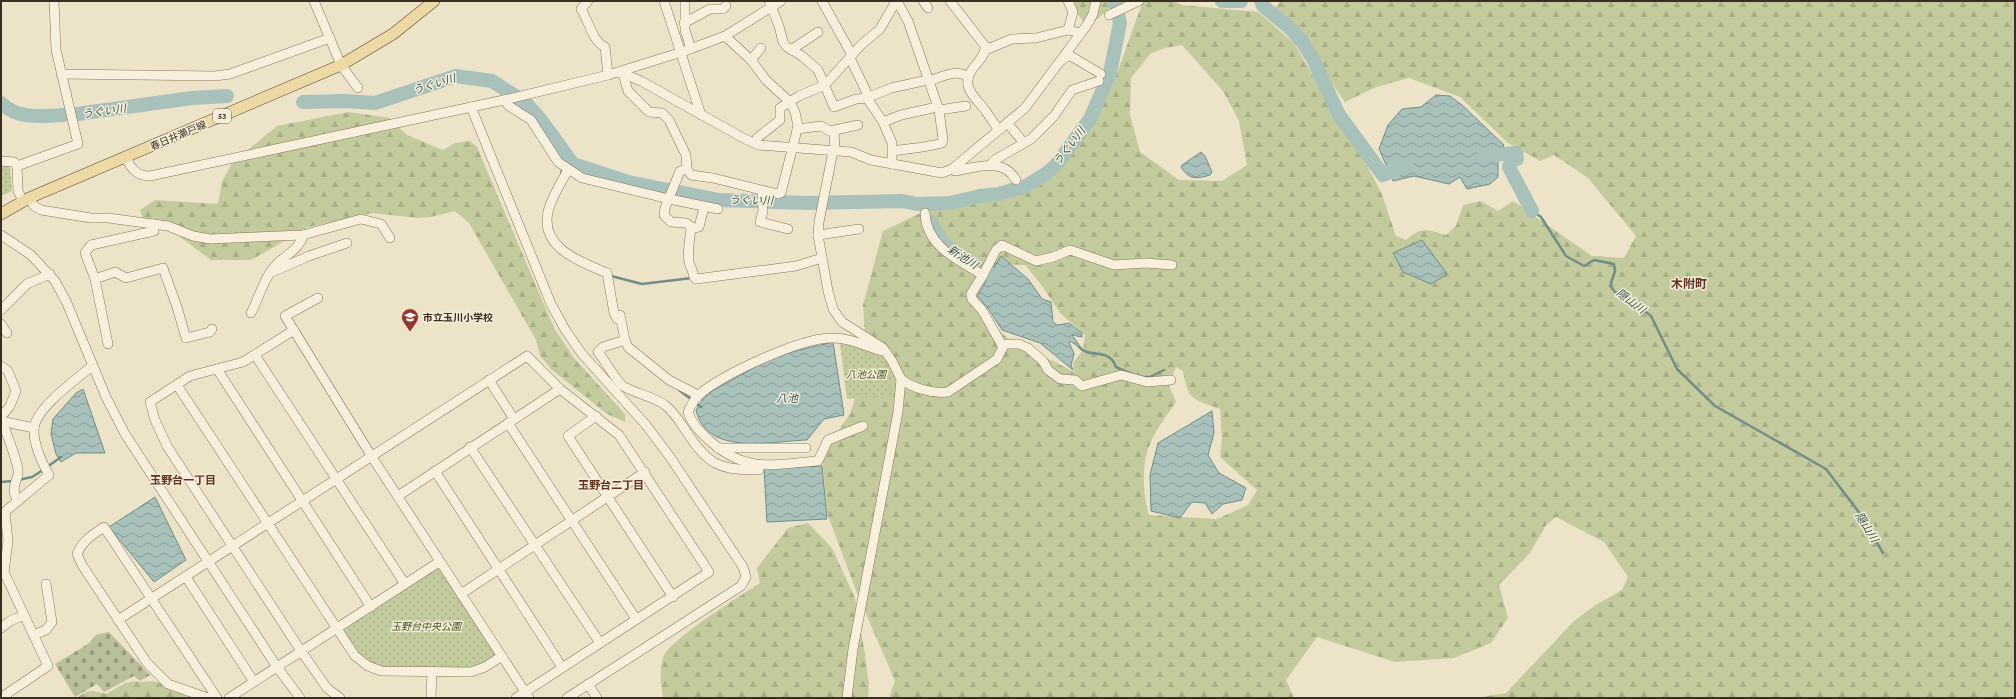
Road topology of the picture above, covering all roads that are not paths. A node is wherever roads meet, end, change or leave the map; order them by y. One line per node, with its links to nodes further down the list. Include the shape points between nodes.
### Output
1 (54, 1): 33 (street, via 56,50)
2 (314, 1): 22 (street)
3 (434, 1): 31 (main road, 春日井瀬戸線 / 53, via 393,34)
4 (588, 1): 34 (street, via 581,10 600,45 605,47)
5 (664, 1): 27 (street)
6 (684, 1): 17 (street)
7 (781, 1): 14 (street)
8 (822, 1): 28 (street)
9 (897, 1): 28 (street, via 880,29); 36 (street, via 908,21)
10 (950, 1): 26 (street, via 983,42)
11 (1068, 1): 18 (street, via 1074,12)
12 (1096, 1): 20 (street, via 1093,14)
13 (1138, 1): 16 (street)
14 (770, 4): 21 (street); 25 (street, via 783,42)
15 (726, 6): 17 (street, via 723,9 710,9)
16 (1109, 15)
17 (684, 23): 24 (street)
18 (1068, 30): 20 (street); 26 (street, via 1036,38 1012,39)
19 (818, 32): 25 (street)
20 (1080, 33): 30 (street)
21 (725, 36): 24 (street); 29 (street)
22 (330, 38): 31 (street); 33 (street, via 260,65 222,76)
23 (761, 48): 29 (street)
24 (691, 49): 27 (street)
25 (791, 50): 37 (street, via 818,70)
26 (986, 50): 35 (street)
27 (682, 52): 32 (street); 45 (street)
28 (851, 57): 37 (street); 39 (street)
29 (751, 60): 41 (street, via 766,80)
30 (1061, 60): 47 (street, via 1035,96); 53 (street, via 1069,55 1100,78 1072,90 1054,116)
31 (341, 65): 38 (street); 57 (main road, 春日井瀬戸線 / 53)
32 (621, 73): 34 (street); 45 (street, via 641,81); 62 (street, via 628,91 649,112 662,113 669,120 686,155)
33 (61, 74): 61 (street, via 78,144)
34 (608, 75): 40 (street)
35 (968, 78): 36 (street, via 951,73); 50 (street, via 969,93)
36 (928, 81): 39 (street, via 890,88); 44 (street)
37 (825, 85): 39 (street, via 834,107); 41 (street)
38 (358, 88)
39 (867, 98): 46 (street)
40 (504, 100): 43 (street); 64 (street, via 531,120 558,162)
41 (790, 102): 49 (street, via 795,112); 52 (street, via 780,108 780,120)
42 (966, 106): 44 (street)
43 (471, 107): 57 (street, via 150,176 141,176 134,171); 109 (street, via 552,304 582,354)
44 (938, 109): 46 (street, via 901,115); 56 (street, via 942,143 921,149)
45 (701, 115): 52 (street)
46 (883, 122): 56 (street)
47 (1008, 124): 50 (street); 53 (street)
48 (858, 125): 51 (street)
49 (797, 129): 51 (street, via 821,126); 54 (street)
50 (999, 130): 63 (street)
51 (834, 131): 55 (street)
52 (754, 143): 54 (street)
53 (1024, 143): 60 (street)
54 (792, 148): 55 (street); 62 (street, via 780,193 713,178 694,177)
55 (834, 151): 59 (street, via 852,152 870,160); 78 (street, via 821,207)
56 (893, 152): 59 (street)
57 (126, 157): 67 (main road, 春日井瀬戸線 / 53)
58 (1, 161): 61 (street, via 14,162)
59 (892, 164): 63 (street, via 942,173)
60 (991, 164): 63 (street, via 955,171); 65 (street, via 1004,167)
61 (17, 166): 67 (street, via 18,191)
62 (687, 169): 68 (street, via 680,171)
63 (952, 169)
64 (568, 170): 68 (street, via 595,183); 95 (street, via 548,211 547,230 568,256 607,273 614,312 617,319 620,315)
65 (1016, 180)
66 (762, 195): 75 (street, via 763,211 760,222)
67 (26, 200): 72 (main road, 春日井瀬戸線 / 53); 73 (street, via 41,210)
68 (669, 200): 69 (street); 74 (street, via 664,215 671,222 686,223 692,227)
69 (704, 207): 70 (street); 74 (street, via 699,227)
70 (718, 209)
71 (925, 213): 86 (street, via 927,227 935,242 950,255)
72 (1, 214)
73 (152, 224): 79 (street, via 168,226 193,236 210,239); 87 (street, via 154,231 92,245 85,252)
74 (691, 229): 82 (street, via 689,262 696,279 796,266)
75 (788, 229)
76 (859, 229): 78 (street)
77 (1, 235): 85 (street, via 31,255)
78 (818, 235): 82 (street)
79 (303, 236): 80 (street, via 361,219 381,224); 84 (street, via 301,243)
80 (390, 238)
81 (347, 243): 84 (street)
82 (822, 258): 98 (street, via 833,309 842,322)
83 (1172, 264): 86 (street, via 1114,264 1070,250 1036,261 1002,245 996,250)
84 (269, 273): 90 (street)
85 (50, 274): 89 (street, via 27,284); 101 (street, via 66,301)
86 (983, 275): 97 (street, via 971,294 972,299 982,310)
87 (95, 279): 92 (street, via 115,272 126,278 163,268 186,338 210,332); 96 (street)
88 (318, 298): 93 (street, via 285,316)
89 (1, 310)
90 (251, 313)
91 (1, 324): 94 (street)
92 (212, 329)
93 (294, 330): 99 (street); 119 (street)
94 (7, 333)
95 (625, 340): 107 (street, via 603,347 598,352); 110 (street, via 628,347 670,380)
96 (108, 344)
97 (1003, 347): 103 (street, via 997,359 948,392 939,393 907,384); 105 (street, via 1006,344 1019,344 1028,348 1060,379 1075,380 1082,386 1121,375 1147,382)
98 (886, 352): 103 (street); 110 (street, via 848,340 816,340 752,364 717,381)
99 (256, 355): 102 (street, via 243,362); 123 (street)
100 (1, 366): 112 (street, via 8,372 16,391)
101 (92, 366): 115 (street, via 41,412); 133 (street, via 125,434)
102 (217, 369): 106 (street, via 190,376); 127 (street)
103 (901, 379): 168 (street, via 898,412 853,649)
104 (489, 380): 108 (street, via 527,356); 113 (street); 119 (street)
105 (1171, 380)
106 (177, 385): 130 (street); 132 (street, via 150,402 155,420 168,446)
107 (622, 386): 109 (street); 120 (street, via 666,405 704,455 718,466 734,470 759,470)
108 (560, 389): 111 (street); 113 (street)
109 (616, 393): 156 (street, via 646,425 670,457 743,568 746,577 741,586)
110 (698, 395): 117 (street, via 688,412 691,420)
111 (596, 416): 122 (street, via 619,435); 125 (street, via 568,436)
112 (2, 421): 115 (street); 126 (street, via 17,467 14,491)
113 (511, 421): 116 (street); 129 (street)
114 (863, 426): 120 (street, via 828,440 818,461)
115 (34, 428): 126 (street, via 39,458 49,475)
116 (470, 447): 121 (street); 131 (street)
117 (718, 448): 118 (street); 120 (street, via 734,459)
118 (806, 448)
119 (372, 457): 123 (street); 124 (street)
120 (759, 465)
121 (435, 471): 124 (street); 135 (street)
122 (645, 472): 125 (street); 140 (street, via 709,572)
123 (337, 479): 127 (street); 138 (street)
124 (398, 496): 134 (street)
125 (608, 496): 129 (street); 140 (street)
126 (18, 501): 128 (street)
127 (303, 502): 130 (street); 142 (street)
128 (3, 513): 143 (street, via 8,541 4,572)
129 (571, 521): 131 (street); 145 (street)
130 (268, 525): 132 (street); 147 (street)
131 (535, 545): 135 (street); 149 (street)
132 (232, 547): 133 (street); 150 (street)
133 (209, 562): 136 (street); 152 (street)
134 (439, 562): 138 (street); 139 (street)
135 (498, 569): 139 (street); 153 (street)
136 (186, 577): 141 (street); 155 (street)
137 (46, 584): 148 (street, via 52,622 46,630)
138 (405, 584): 142 (street)
139 (461, 594): 151 (street)
140 (672, 596): 145 (street)
141 (152, 599): 144 (street); 144 (street, via 104,527 87,538 77,554); 160 (street)
142 (371, 607): 147 (street)
143 (24, 615): 146 (street); 148 (street)
144 (118, 620): 159 (street, via 147,664 168,684)
145 (636, 620): 149 (street)
146 (1, 628)
147 (336, 629): 150 (street); 154 (street, via 355,656 368,666 381,671)
148 (33, 635): 158 (street, via 48,666 5,695)
149 (600, 643): 153 (street)
150 (301, 651): 152 (street); 163 (street, via 327,688)
151 (502, 656): 154 (street, via 471,672); 157 (street)
152 (277, 667): 155 (street); 162 (street)
153 (562, 667): 157 (street)
154 (432, 671): 164 (street)
155 (254, 682): 161 (street)
156 (588, 684): 166 (street); 167 (street)
157 (527, 695): 165 (street)
158 (7, 698)
159 (208, 698)
160 (217, 698)
161 (229, 698)
162 (300, 698)
163 (340, 698)
164 (431, 698)
165 (516, 698)
166 (567, 698)
167 (597, 698)
168 (847, 698)

